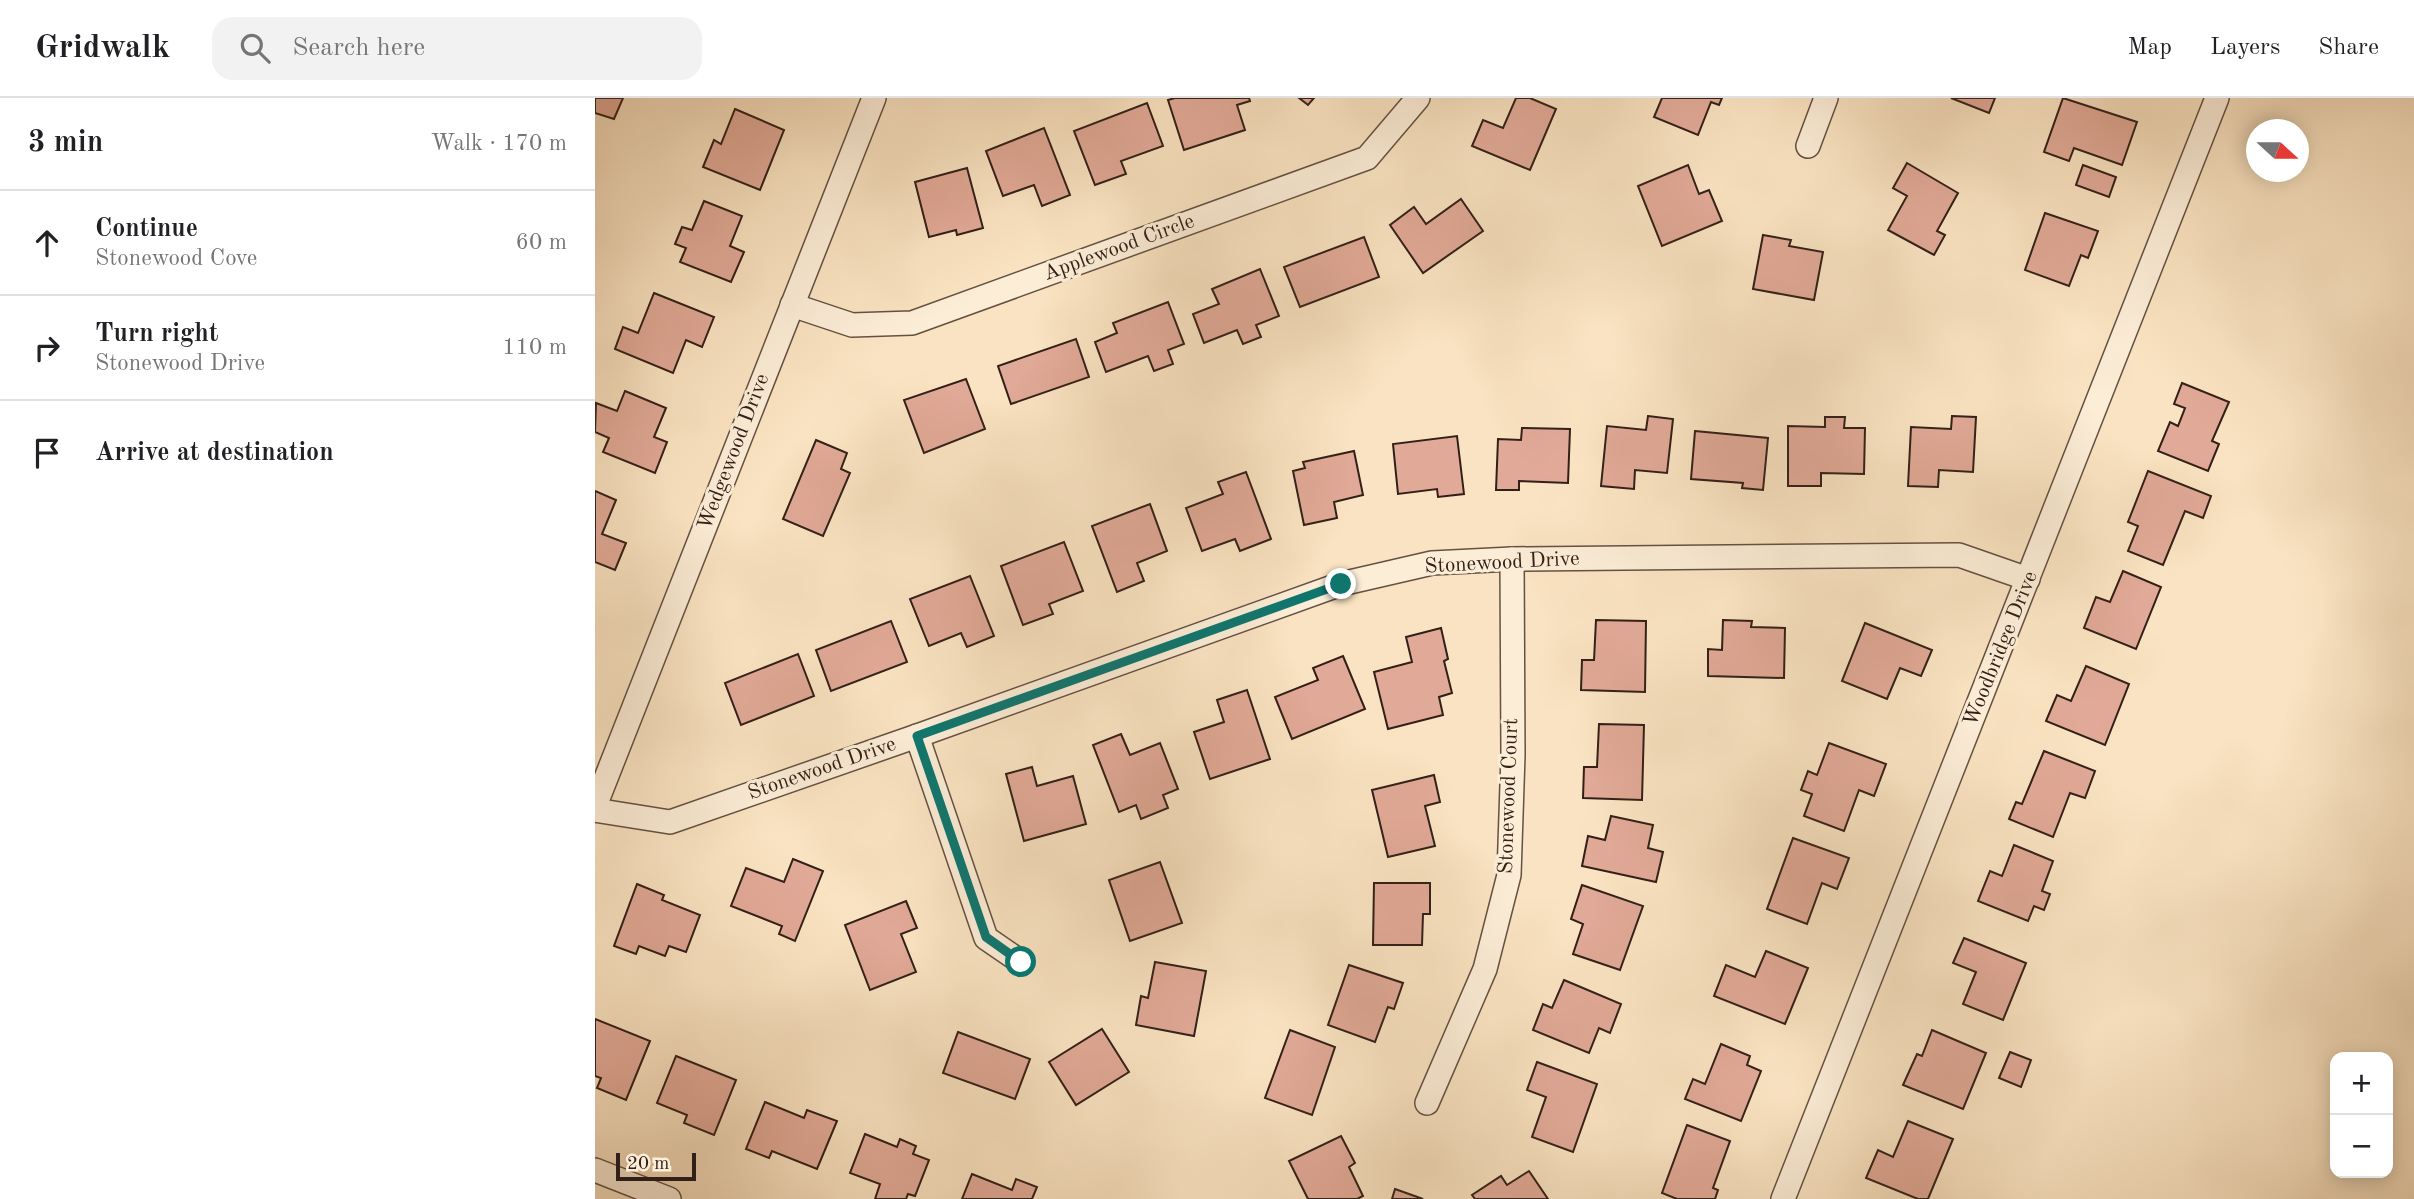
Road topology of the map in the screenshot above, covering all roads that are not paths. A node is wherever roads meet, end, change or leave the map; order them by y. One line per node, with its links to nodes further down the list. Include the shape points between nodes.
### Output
1 (873, 98): 6 (street, Wedgewood Drive)
2 (1418, 98): 6 (street, Applewood Circle, via 1367,158 912,323 852,325)
3 (1826, 98): 5 (street)
4 (2217, 98): 8 (street, Woodbridge Drive)
5 (1808, 146)
6 (792, 305): 10 (street, Wedgewood Drive)
7 (1512, 559): 8 (street, Stonewood Drive, via 1959,555); 9 (street, Stonewood Drive, via 1432,564 1341,584); 12 (street, Stonewood Court, via 1509,875 1485,969)
8 (2028, 579): 15 (street, Woodbridge Drive)
9 (917, 736): 10 (street, Stonewood Drive, via 670,822); 11 (street, via 986,937)
10 (595, 808)
11 (1021, 962)
12 (1427, 1102)
13 (595, 1170): 14 (street)
14 (669, 1199)
15 (1783, 1199)

